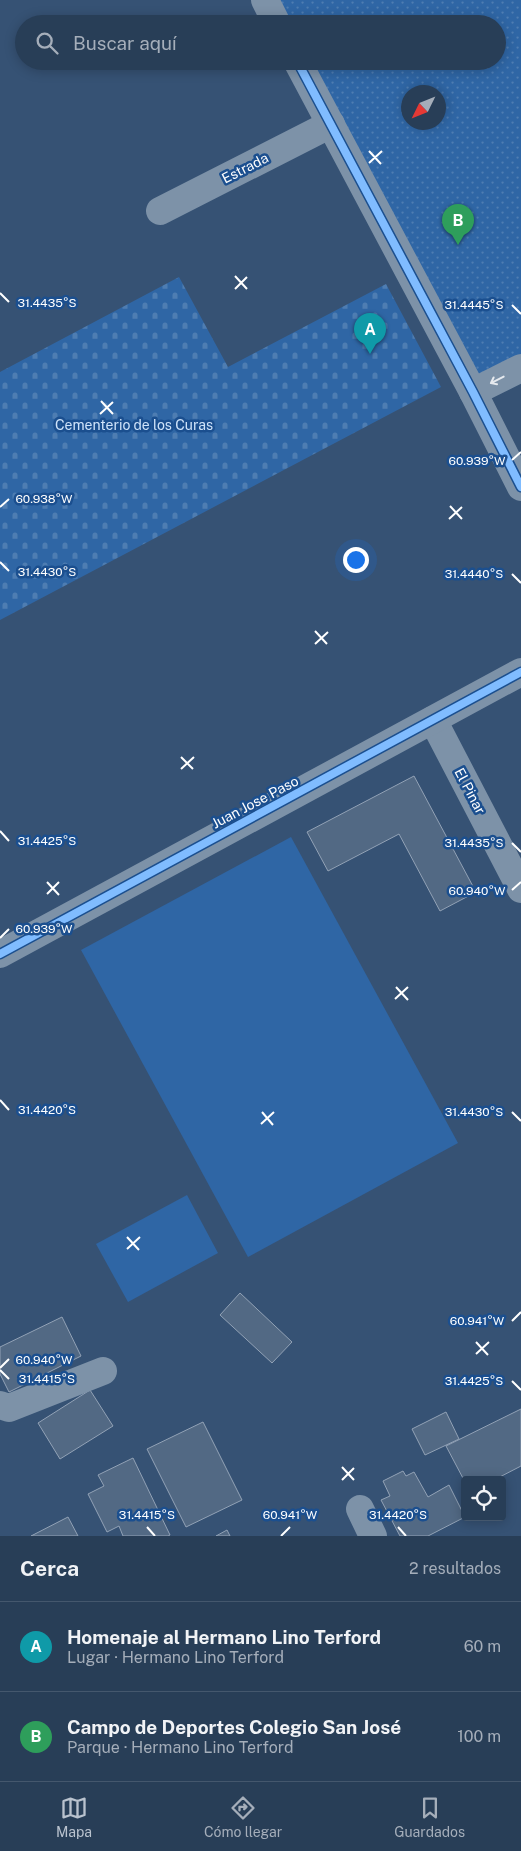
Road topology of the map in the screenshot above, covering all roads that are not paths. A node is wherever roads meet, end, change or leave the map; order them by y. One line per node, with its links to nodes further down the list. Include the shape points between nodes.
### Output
1 (265, 0): 2 (street)
2 (272, 15)
3 (302, 70): 4 (street)
4 (331, 124): 5 (street, Estrada); 7 (street)
5 (160, 211)
6 (521, 368): 7 (street, one-way to 7)
7 (473, 392): 8 (street)
8 (521, 487)
9 (521, 672): 10 (street, Juan Jose Paso)
10 (433, 720): 11 (street, El Pinar); 12 (street, Juan Jose Paso)
11 (521, 889)
12 (0, 954)
13 (103, 1371): 14 (street, via 9,1408)
14 (0, 1405)
15 (360, 1509): 16 (street)
16 (373, 1536)

